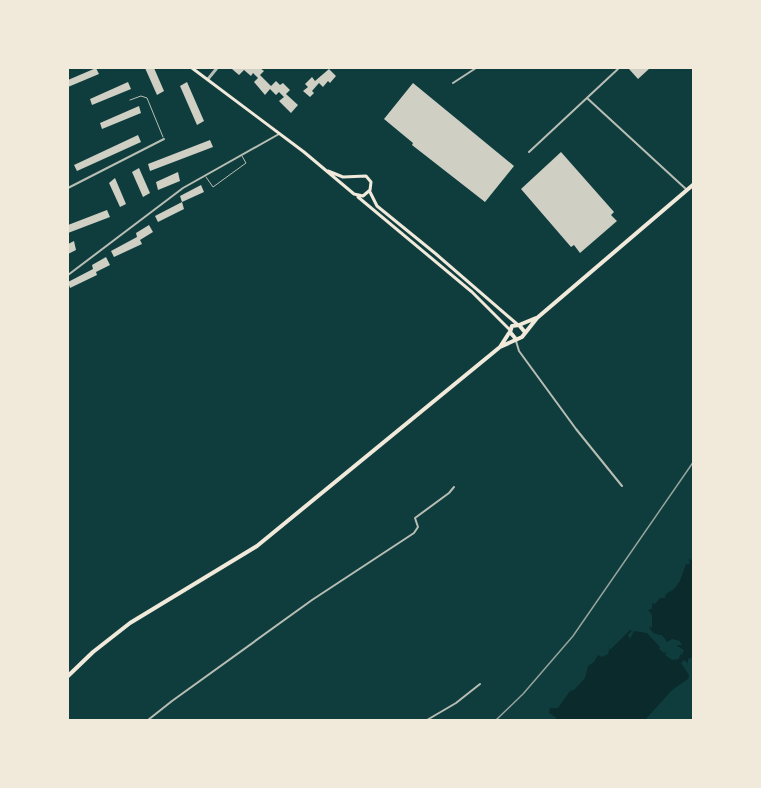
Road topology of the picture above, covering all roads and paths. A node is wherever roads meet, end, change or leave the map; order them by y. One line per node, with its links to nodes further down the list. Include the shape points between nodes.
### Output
1 (192, 68): 5 (main road)
2 (217, 68): 5 (street)
3 (476, 68): 6 (street)
4 (619, 68): 7 (street)
5 (208, 79): 9 (main road)
6 (453, 83)
7 (587, 98): 11 (street); 19 (street)
8 (130, 100): 10 (lane, via 147,98)
9 (280, 134): 12 (street); 13 (main road)
10 (164, 139): 17 (street)
11 (529, 152)
12 (242, 156): 14 (street); 14 (lane, via 246,163 213,187)
13 (328, 171): 15 (main road); 20 (main road)
14 (206, 175): 22 (street)
15 (354, 177): 18 (main road, via 366,176); 20 (main road)
16 (693, 184): 19 (highway)
17 (68, 188)
18 (370, 190): 21 (main road, via 366,195); 24 (main road, via 377,206)
19 (687, 190): 23 (highway)
20 (352, 191): 21 (main road)
21 (357, 195): 25 (main road, via 472,292)
22 (68, 275)
23 (537, 318): 24 (highway); 26 (highway)
24 (518, 324): 25 (highway); 26 (highway)
25 (510, 331): 27 (highway); 28 (highway)
26 (524, 332): 27 (highway)
27 (515, 339): 28 (highway); 29 (street, via 519,351)
28 (500, 347): 31 (highway, via 257,546 130,622)
29 (622, 486)
30 (454, 487): 33 (street, via 416,518 418,527 414,533 312,600)
31 (68, 676)
32 (480, 684): 34 (street)
33 (148, 720)
34 (427, 720)

